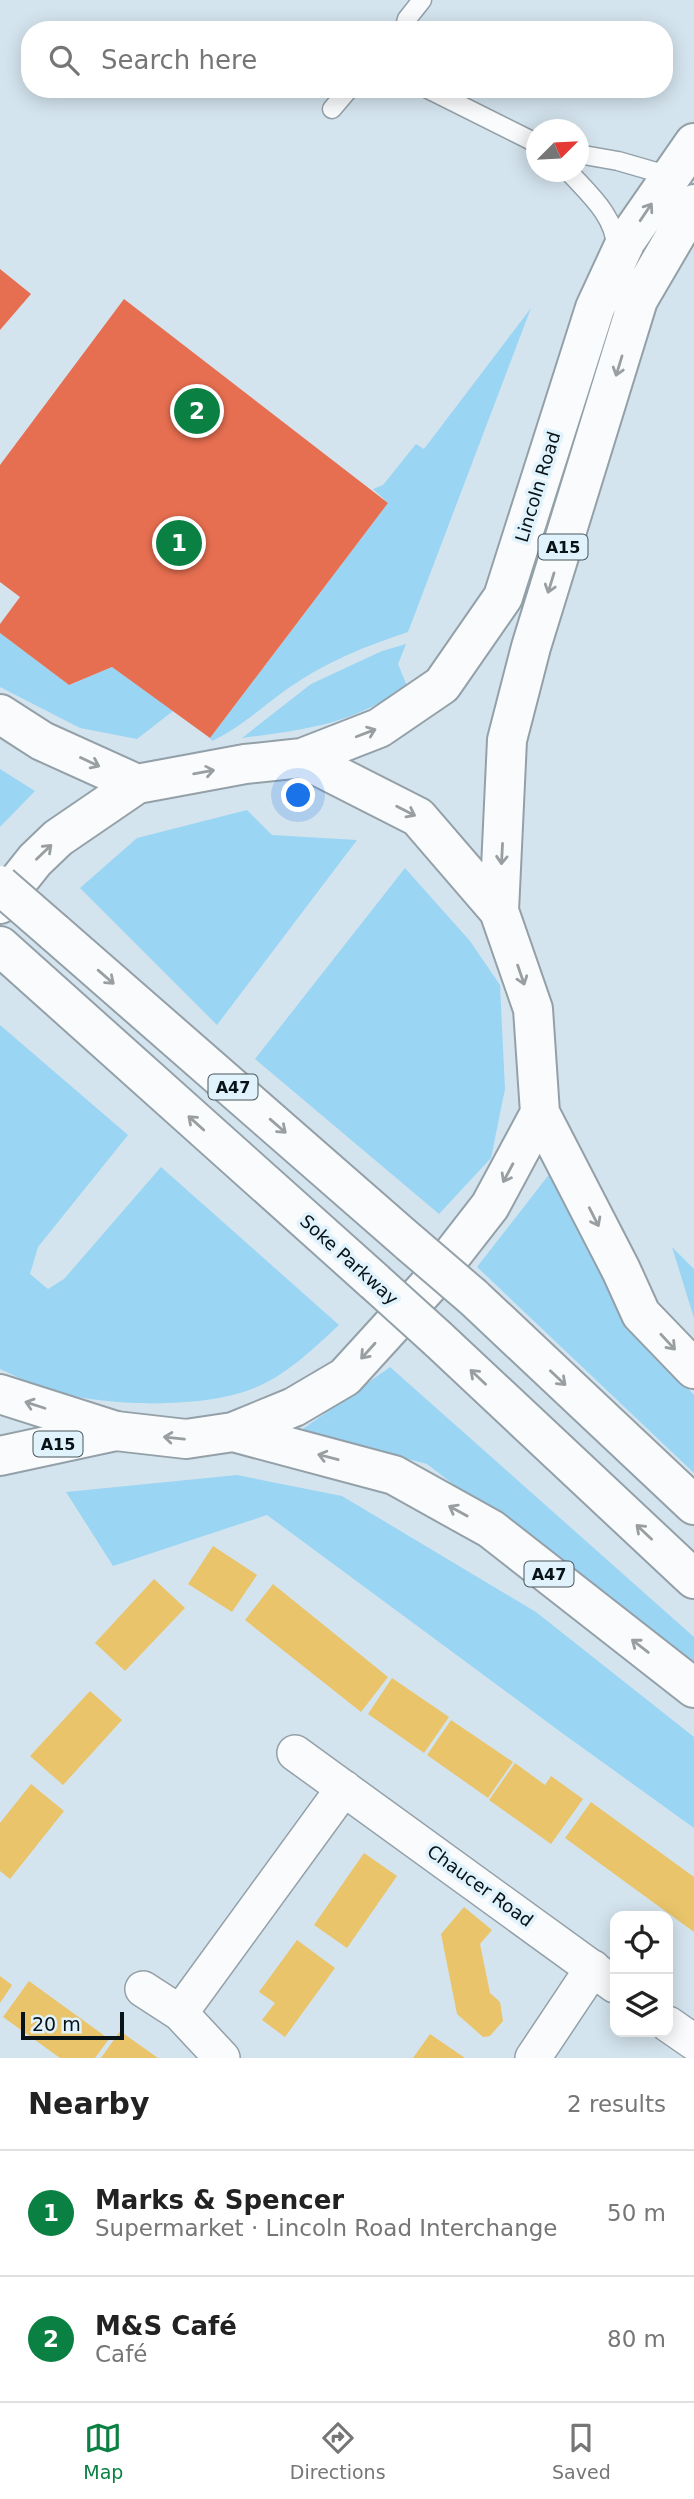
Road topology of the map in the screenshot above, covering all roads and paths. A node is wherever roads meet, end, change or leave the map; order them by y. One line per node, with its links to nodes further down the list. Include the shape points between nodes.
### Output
1 (422, 0): 2 (lane)
2 (406, 21)
3 (341, 98): 5 (lane)
4 (446, 98): 6 (lane)
5 (332, 109)
6 (526, 138)
7 (694, 143): 10 (main road, Lincoln Road / A15)
8 (589, 156): 10 (lane, via 618,161)
9 (578, 182): 11 (lane, via 612,226)
10 (682, 190): 11 (main road, Lincoln Road / A15, one-way to 10, via 626,241); 17 (main road, Lincoln Road / A15, one-way to 17, via 638,300 531,647 507,740)
11 (617, 261): 13 (main road, Lincoln Road / A15, one-way to 11, via 379,728 442,685 503,597 595,308)
12 (0, 714): 14 (main road, one-way to 14, via 43,741)
13 (302, 758): 14 (main road, Lincoln Road, one-way to 13); 17 (main road, one-way to 17, via 418,817)
14 (137, 784): 16 (main road, one-way to 14, via 58,838)
15 (0, 885): 25 (main road, A47, one-way to 25, bridge, via 473,1297)
16 (0, 904)
17 (499, 911): 19 (main road, one-way to 19, via 533,1009)
18 (12, 957): 26 (main road, Soke Parkway / A47, one-way to 18, bridge, via 438,1339)
19 (540, 1113): 20 (main road, one-way to 20, via 641,1314); 23 (main road, one-way to 23, via 490,1206 427,1287 345,1377 294,1407)
20 (694, 1369)
21 (0, 1394): 22 (main road, one-way to 21)
22 (116, 1431): 23 (main road, one-way to 22, via 186,1439); 24 (main road, A15)
23 (233, 1432): 27 (main road, A47, one-way to 23, via 479,1522 394,1475)
24 (0, 1456)
25 (694, 1505)
26 (694, 1579)
27 (694, 1688)
28 (295, 1753): 29 (street, Chaucer Road)
29 (344, 1788): 30 (street, Chaucer Road); 32 (street)
30 (604, 1976): 36 (street)
31 (143, 1989): 32 (street)
32 (180, 2013): 35 (street)
33 (673, 2027): 34 (street)
34 (694, 2042)
35 (222, 2058)
36 (533, 2058)

